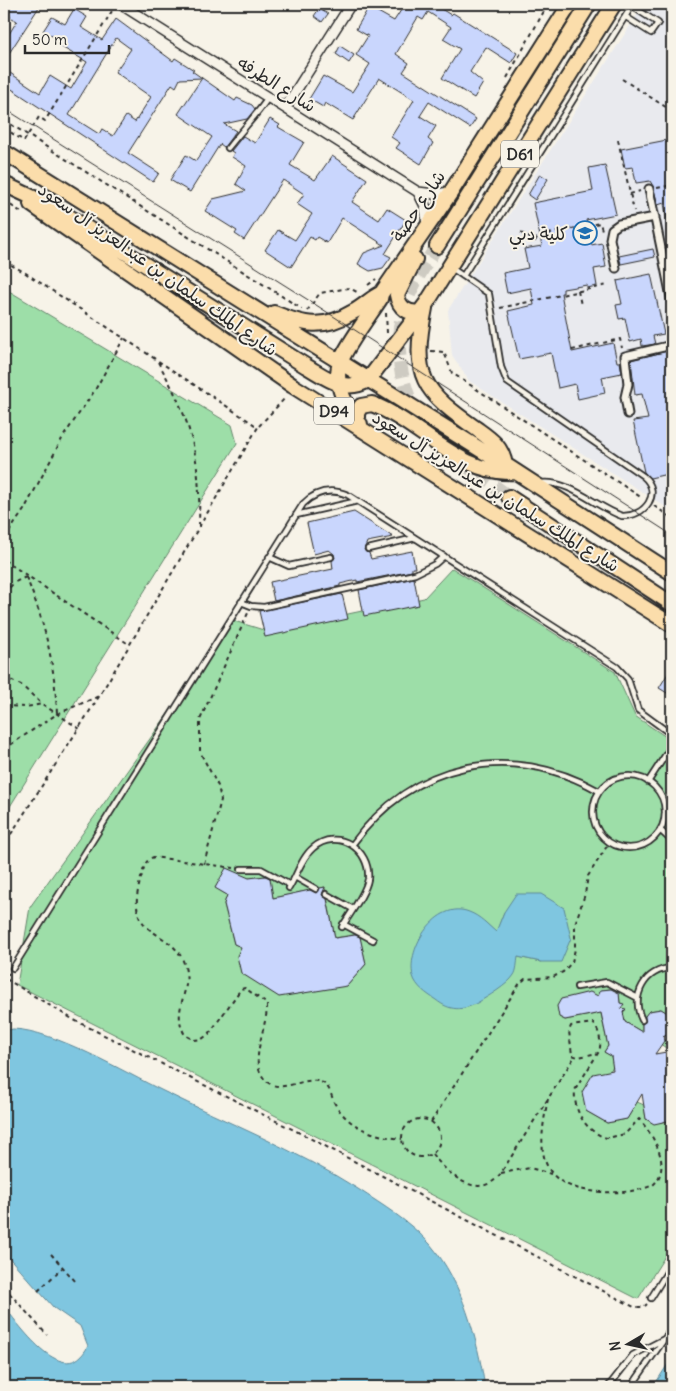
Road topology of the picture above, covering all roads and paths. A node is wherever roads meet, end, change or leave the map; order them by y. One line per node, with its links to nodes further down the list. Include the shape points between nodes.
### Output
1 (118, 4): 8 (street, شارع الطرفه); 17 (path, via 45,121 40,117)
2 (351, 4): 13 (street)
3 (548, 4): 11 (path)
4 (570, 4): 25 (main road, شارع حصة / D61)
5 (589, 4): 32 (main road)
6 (614, 4): 34 (main road, D61)
7 (633, 5): 9 (lane); 9 (lane, via 658,23 651,33)
8 (130, 6): 12 (street, شارع الطرفه)
9 (626, 17): 37 (lane)
10 (622, 79): 14 (path)
11 (503, 84)
12 (268, 98): 13 (street, شارع الطرفه); 19 (lane)
13 (285, 108): 24 (street, شارع الطرفه)
14 (672, 111)
15 (4, 120): 17 (path)
16 (4, 128): 17 (path, via 24,141)
17 (27, 135): 47 (path, via 287,301)
18 (618, 140): 27 (path)
19 (228, 148)
20 (4, 152): 42 (main road, شارع الملك سلمان بن عبدالعزيز آل سعود / D94)
21 (448, 176): 24 (path)
22 (4, 184): 56 (main road, via 64,213); 63 (main road, شارع الملك سلمان بن عبدالعزيز آل سعود / D94, via 226,340)
23 (649, 190): 26 (street)
24 (418, 192): 25 (street); 28 (street, via 425,206)
25 (451, 192): 28 (main road, شارع حصة / D61)
26 (655, 217): 27 (street); 43 (street)
27 (636, 221): 30 (street, via 615,226)
28 (426, 228): 31 (main road, شارع حصة / D61)
29 (521, 233): 30 (path, via 534,241 538,236 600,223 603,234)
30 (610, 233): 35 (street)
31 (418, 241): 41 (main road, شارع حصة / D61); 45 (main road, via 415,258 397,295 404,310 415,313)
32 (437, 246)
33 (4, 261): 48 (path)
34 (449, 267): 37 (lane); 45 (main road, D61)
35 (616, 268)
36 (380, 275): 40 (path)
37 (464, 276): 46 (lane, via 485,290)
38 (608, 285): 39 (path)
39 (578, 292): 44 (path); 46 (path)
40 (359, 293)
41 (381, 294): 47 (main road, via 353,312); 55 (main road, شارع حصة / D61)
42 (241, 299): 47 (main road, via 298,322); 50 (main road, شارع الملك سلمان بن عبدالعزيز آل سعود / D94)
43 (672, 302)
44 (581, 305)
45 (423, 308): 57 (main road); 64 (main road, via 421,367 428,386 444,405 498,446)
46 (492, 309): 68 (lane, via 501,367 508,382 648,480 652,492)
47 (327, 323)
48 (124, 338): 54 (path); 73 (path)
49 (672, 345): 53 (street, via 629,354)
50 (318, 348): 55 (main road, شارع الملك سلمان بن عبدالعزيز آل سعود / D94); 56 (main road, via 327,358 326,367 319,371)
51 (572, 350): 53 (path, via 620,339)
52 (444, 352): 68 (path, via 452,373)
53 (624, 359): 60 (street)
54 (157, 360): 62 (path); 71 (path, via 176,393 194,442 200,488)
55 (340, 362): 57 (main road, شارع الملك سلمان بن عبدالعزيز آل سعود / D94); 58 (main road)
56 (306, 366): 58 (main road)
57 (368, 380): 58 (main road, via 354,386); 64 (main road, شارع الملك سلمان بن عبدالعزيز آل سعود / D94)
58 (340, 385): 61 (main road)
59 (288, 395): 62 (path)
60 (628, 414)
61 (357, 421): 63 (main road); 64 (main road, via 361,406 372,404 476,466 493,472)
62 (258, 427): 71 (path)
63 (368, 432): 85 (main road, شارع الملك سلمان بن عبدالعزيز آل سعود / D94)
64 (511, 468): 65 (main road, شارع الملك سلمان بن عبدالعزيز آل سعود / D94)
65 (535, 484): 68 (lane, via 549,482 562,486 622,516 638,514); 79 (main road, شارع الملك سلمان بن عبدالعزيز آل سعود / D94)
66 (509, 497): 83 (main road)
67 (358, 501): 69 (lane); 69 (lane, via 342,492 320,492 308,499); 72 (lane)
68 (650, 503): 70 (path)
69 (296, 514): 76 (lane)
70 (672, 518)
71 (199, 528): 86 (path)
72 (415, 538): 74 (lane); 75 (lane)
73 (4, 539)
74 (368, 549)
75 (444, 556): 84 (lane, via 415,574 270,606); 93 (lane, via 621,670 628,679 638,710)
76 (269, 557): 77 (lane, via 289,566); 82 (lane)
77 (331, 557)
78 (4, 560): 80 (path)
79 (672, 573)
80 (27, 577): 81 (path, via 15,582); 86 (path); 91 (path, via 48,640 56,682)
81 (4, 593)
82 (241, 602): 84 (lane); 110 (lane)
83 (672, 604)
84 (251, 606): 103 (path, via 200,720 200,752 222,800)
85 (672, 625)
86 (130, 645): 88 (path)
87 (4, 677): 89 (path, via 22,686)
88 (100, 695): 91 (path); 92 (path)
89 (42, 704): 90 (path); 91 (path)
90 (4, 706)
91 (57, 714): 92 (path); 95 (path)
92 (80, 729): 101 (path)
93 (672, 735)
94 (672, 746): 96 (lane)
95 (4, 749)
96 (648, 782): 97 (lane, via 633,776 618,778); 98 (lane, via 659,793 664,807)
97 (599, 791): 100 (lane, via 593,805 593,819); 102 (lane, via 566,775 530,765 492,764 464,768 438,776 404,793 375,816)
98 (660, 830): 99 (lane); 100 (lane, via 637,848)
99 (672, 841)
100 (609, 843): 119 (path, via 588,876 586,894 574,924 572,962 558,975 520,982)
101 (4, 845)
102 (352, 846): 105 (lane, via 338,840 318,844 308,853); 108 (lane, via 363,855 368,876)
103 (204, 865): 104 (path); 120 (path, via 151,858 146,863 136,896 136,909 141,920 170,943 185,965 186,981 180,1016 185,1035 194,1040 206,1037 241,989 246,988 267,1004 258,1059 260,1072 268,1081 285,1086 321,1082 352,1123 377,1136)
104 (241, 869): 105 (lane, via 262,869 290,886)
105 (295, 877): 106 (lane)
106 (316, 889)
107 (326, 894): 108 (lane)
108 (353, 909): 109 (lane, via 342,926)
109 (373, 940)
110 (13, 968)
111 (672, 968): 114 (lane, via 648,978)
112 (6, 979): 130 (path, via 74,1020 634,1307 644,1307)
113 (577, 987): 114 (lane, via 607,982)
114 (638, 998): 115 (lane)
115 (642, 1020)
116 (598, 1053): 117 (path); 117 (path, via 601,1049 597,1027 593,1023 571,1026 568,1031 572,1055); 123 (path, via 575,1090 582,1121 607,1138 625,1134 639,1118 657,1144 661,1168 659,1177 648,1188 608,1192 572,1186)
117 (575, 1056): 118 (path)
118 (548, 1099): 122 (path); 123 (path, via 541,1141 546,1163)
119 (432, 1122): 120 (path, via 414,1120 405,1128); 121 (path, via 440,1138)
120 (402, 1139): 121 (path, via 406,1150 415,1157)
121 (432, 1154): 122 (path, via 448,1172 469,1185 487,1185)
122 (501, 1173): 123 (path, via 530,1168)
123 (554, 1176)
124 (51, 1254): 126 (path)
125 (672, 1264): 130 (lane)
126 (63, 1268): 127 (path); 129 (path)
127 (77, 1283)
128 (4, 1287): 132 (path)
129 (38, 1291)
130 (651, 1298)
131 (672, 1328): 133 (lane)
132 (47, 1336)
133 (664, 1339): 134 (lane, via 633,1355); 135 (lane)
134 (608, 1387)
135 (631, 1387)

